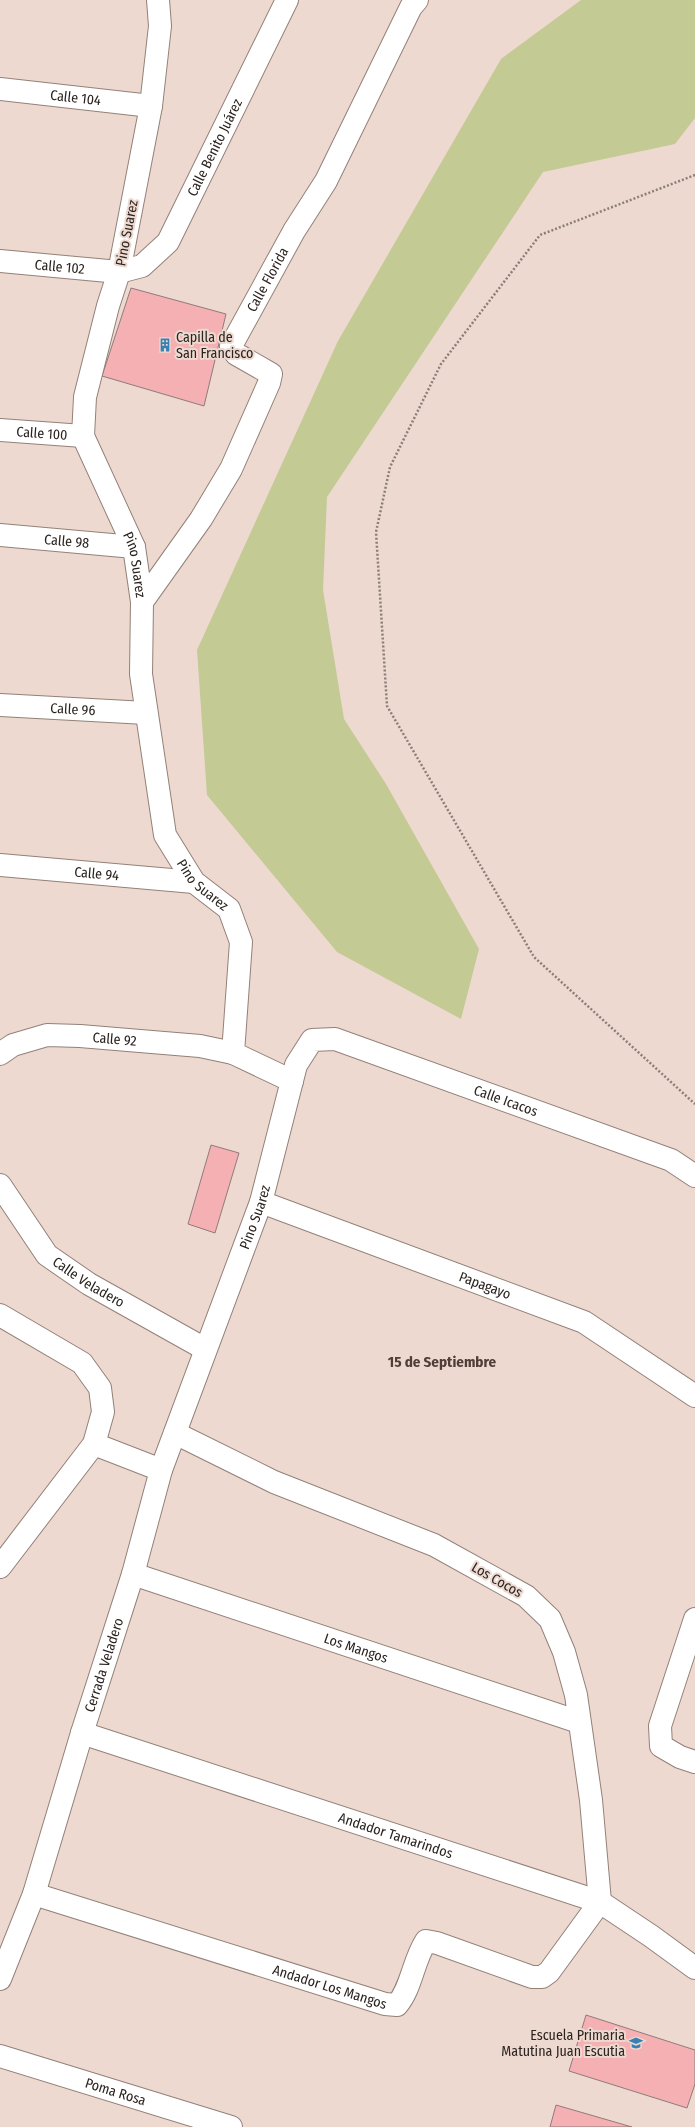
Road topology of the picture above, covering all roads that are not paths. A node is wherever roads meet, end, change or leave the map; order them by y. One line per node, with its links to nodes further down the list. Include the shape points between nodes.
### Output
1 (158, 0): 5 (street, Pino Suarez, via 160,26)
2 (287, 0): 7 (street, Calle Benito Juárez, via 168,242 142,266)
3 (417, 0): 12 (street, Calle Florida, via 411,7 326,181 294,230 231,346 236,354 271,374 231,469 201,519)
4 (0, 89): 5 (street, Calle 104)
5 (151, 106): 7 (street, Pino Suarez)
6 (0, 261): 7 (street, Calle 102)
7 (120, 272): 9 (street, Pino Suarez, via 108,306 85,396)
8 (0, 430): 9 (street, Calle 100)
9 (83, 436): 11 (street, Pino Suarez)
10 (0, 535): 11 (street, Calle 98)
11 (134, 548): 12 (street, Pino Suarez)
12 (142, 602): 14 (street, Pino Suarez, via 141,674)
13 (0, 705): 14 (street, Calle 96)
14 (146, 713): 16 (street, Pino Suarez, via 165,835)
15 (0, 865): 16 (street, Calle 94)
16 (194, 882): 18 (street, Pino Suarez, via 229,909 241,942)
17 (312, 1040): 20 (street, Pino Suarez, via 296,1065); 21 (street, Calle Icacos, via 335,1040 350,1045 671,1160)
18 (233, 1053): 19 (street, Calle 92, via 200,1046 47,1035 13,1045); 20 (street)
19 (0, 1054)
20 (292, 1081): 23 (street, Pino Suarez)
21 (695, 1176)
22 (0, 1185): 25 (street, Calle Veladero, via 46,1255 89,1284)
23 (261, 1202): 25 (street, Pino Suarez); 26 (street, Papagayo, via 584,1322)
24 (0, 1315): 28 (street, via 82,1363 100,1388 103,1412)
25 (206, 1349): 27 (street, Cerrada Veladero)
26 (695, 1396)
27 (176, 1429): 29 (street, Cerrada Veladero); 33 (street, Los Cocos, via 274,1482 434,1545 526,1596 550,1618 564,1652 576,1695)
28 (94, 1444): 29 (street); 30 (street)
29 (161, 1470): 31 (street, Cerrada Veladero)
30 (0, 1567)
31 (133, 1574): 33 (street, Los Mangos); 34 (street, Cerrada Veladero)
32 (695, 1619): 35 (street, via 660,1726 661,1746)
33 (579, 1722): 37 (street, Los Cocos, via 591,1800)
34 (82, 1733): 36 (street, Cerrada Veladero); 37 (street, Andador Tamarindos)
35 (695, 1762)
36 (34, 1894): 37 (street, Andador Los Mangos, via 385,2004 397,2005 404,1997 426,1941 532,1978 542,1977 549,1972); 39 (street, Cerrada Veladero)
37 (600, 1902): 38 (street, Andador Tamarindos)
38 (695, 1968)
39 (0, 1979)
40 (0, 2056): 41 (street, Poma Rosa)
41 (231, 2127)

